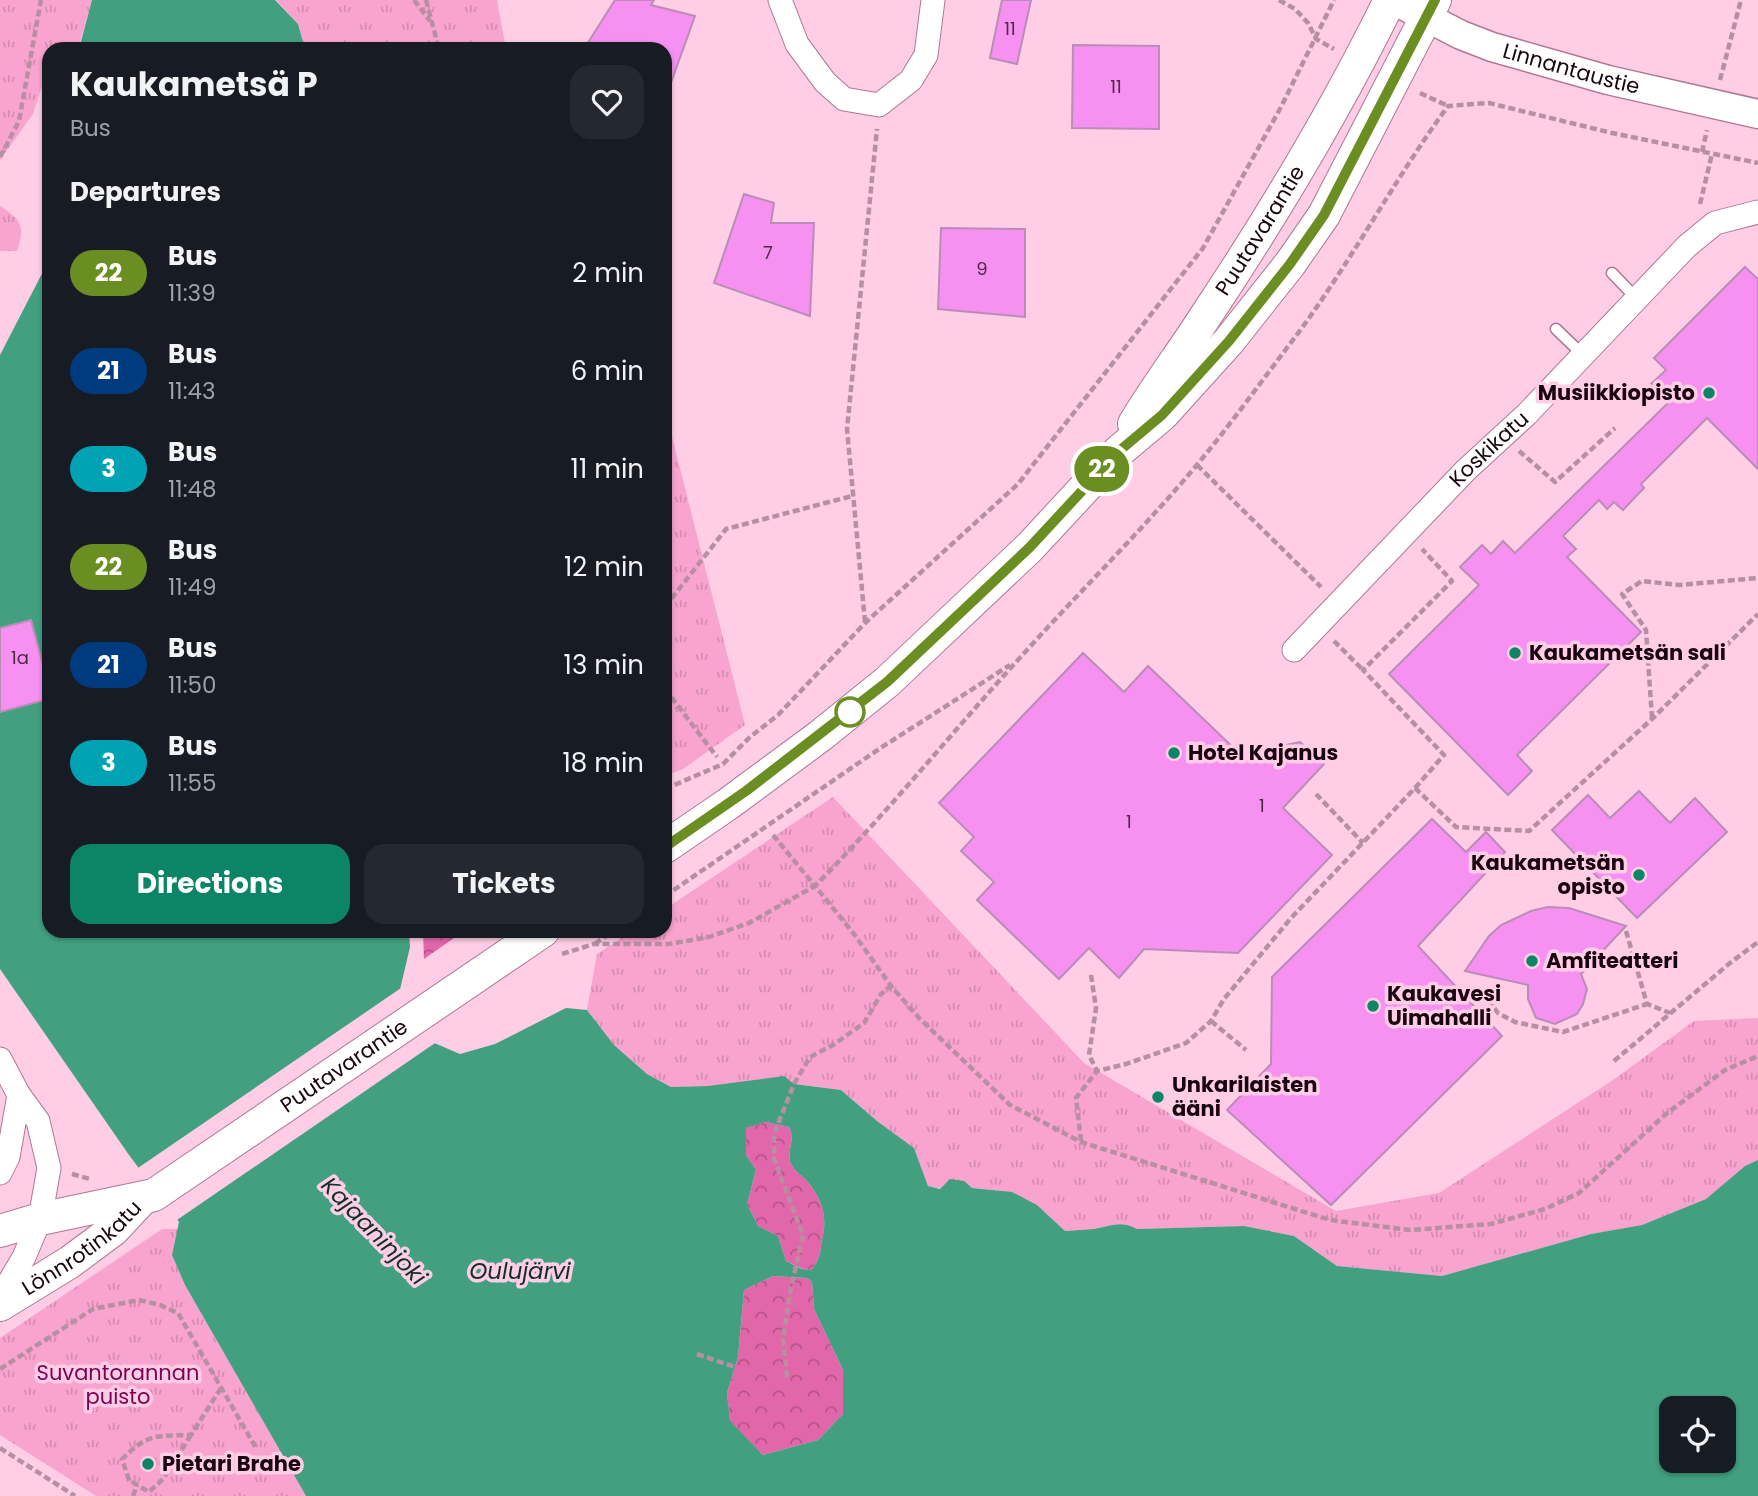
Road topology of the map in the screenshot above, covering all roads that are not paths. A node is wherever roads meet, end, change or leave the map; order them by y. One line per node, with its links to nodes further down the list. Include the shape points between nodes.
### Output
1 (780, 0): 2 (street, via 797,44 825,82 844,99 879,105 911,80 926,55)
2 (933, 0)
3 (1392, 0): 4 (street, Linnantaustie); 11 (main road, Puutavarantie, via 1287,187)
4 (1431, 9): 5 (street, Linnantaustie, via 1492,47 1608,80); 11 (main road, Puutavarantie, via 1324,215 1290,264 1162,415)
5 (1758, 114)
6 (1758, 212): 8 (street, Koskikatu, via 1715,223)
7 (1612, 273): 8 (lane)
8 (1637, 299): 10 (street, Koskikatu)
9 (1556, 329): 10 (lane)
10 (1583, 355): 12 (street, Koskikatu)
11 (1118, 452): 13 (main road, Puutavarantie, via 1030,547 887,682 810,744)
12 (1294, 650)
13 (672, 842)
14 (550, 944): 18 (main road, Puutavarantie, via 509,955)
15 (0, 1059): 16 (street)
16 (19, 1095): 17 (street, via 8,1157); 19 (street, via 38,1121 49,1168)
17 (0, 1173)
18 (149, 1196): 19 (main road, Lönnrotinkatu); 22 (main road, Lönnrotinkatu, via 70,1262)
19 (40, 1219): 20 (main road, Lönnrotinkatu); 21 (street)
20 (0, 1231)
21 (0, 1298)
22 (0, 1305)

